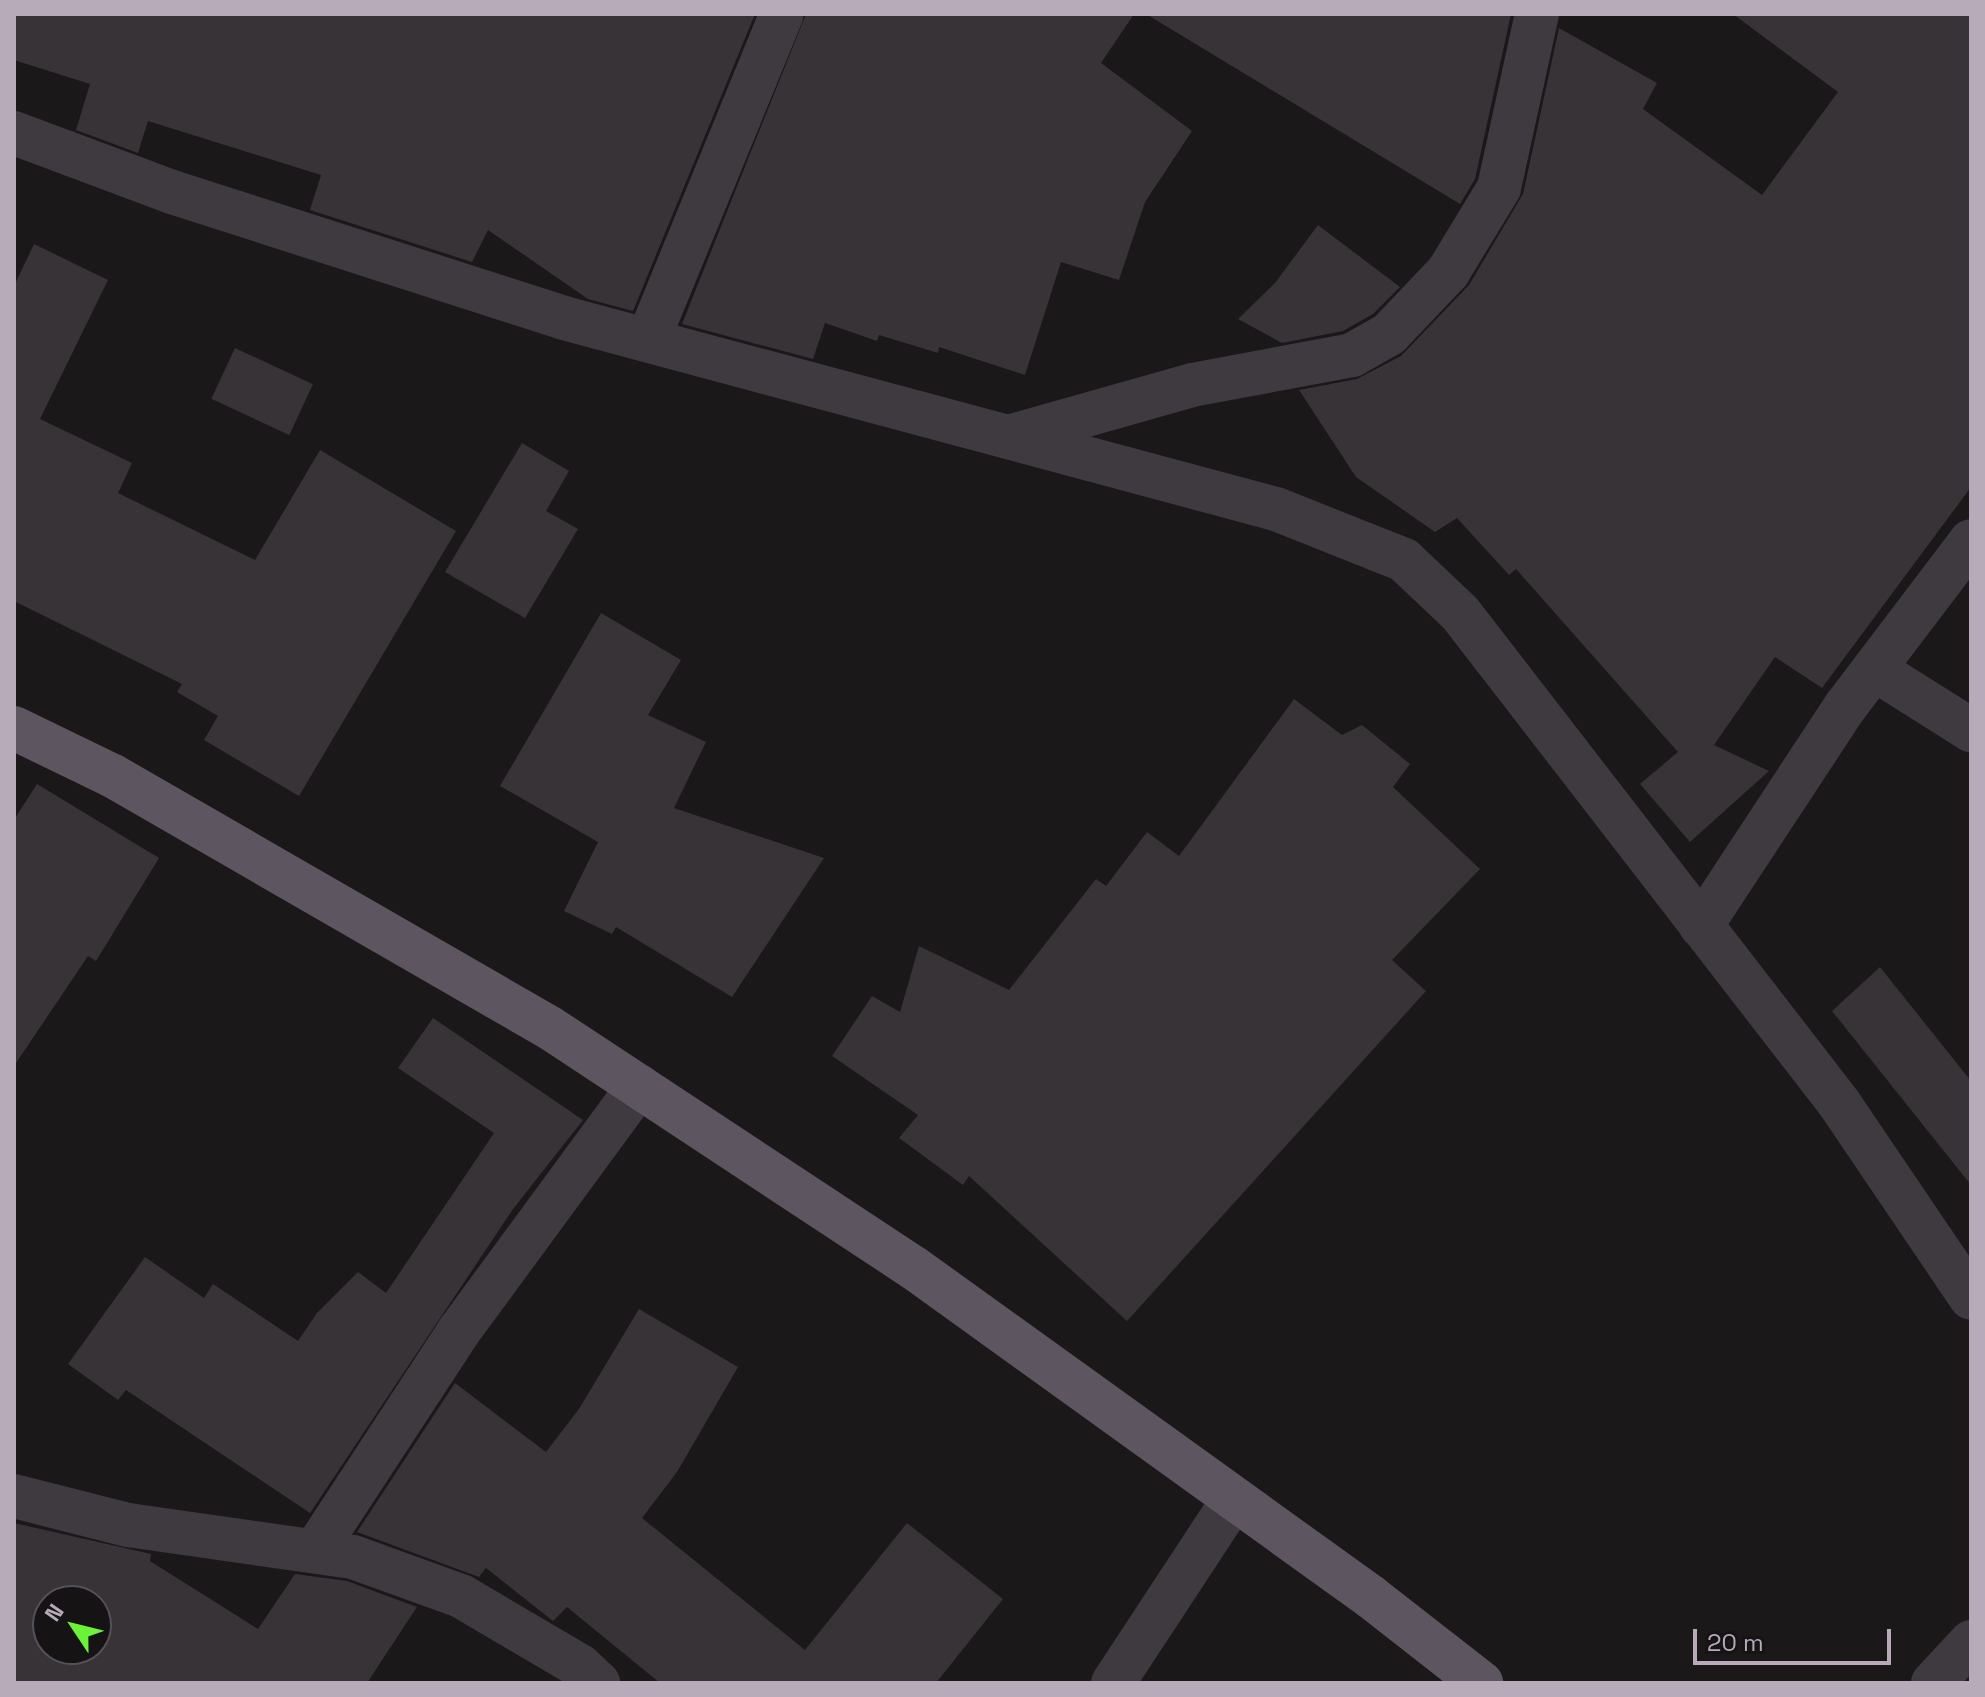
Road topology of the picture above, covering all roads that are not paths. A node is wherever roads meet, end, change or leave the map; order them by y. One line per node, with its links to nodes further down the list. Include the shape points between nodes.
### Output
1 (782, 14): 4 (street)
2 (1537, 14): 5 (street, via 1499,188 1448,272 1389,334 1352,355 1192,385)
3 (14, 133): 4 (street, via 172,192)
4 (648, 340): 5 (street)
5 (1010, 437): 10 (street, via 1276,509 1404,560 1460,613)
6 (1971, 541): 7 (street)
7 (1874, 669): 9 (street); 10 (street)
8 (14, 728): 11 (main road, via 113,776 550,1028)
9 (1971, 730)
10 (1701, 926): 12 (street, via 1839,1103)
11 (639, 1086): 14 (main road, via 914,1268); 15 (street, via 459,1331)
12 (1971, 1298)
13 (14, 1496): 15 (street, via 128,1525)
14 (1234, 1499): 18 (street); 19 (main road)
15 (315, 1551): 17 (street, via 353,1557 461,1596 580,1666)
16 (1971, 1642): 20 (street)
17 (598, 1683)
18 (1113, 1683)
19 (1481, 1683)
20 (1933, 1683)

